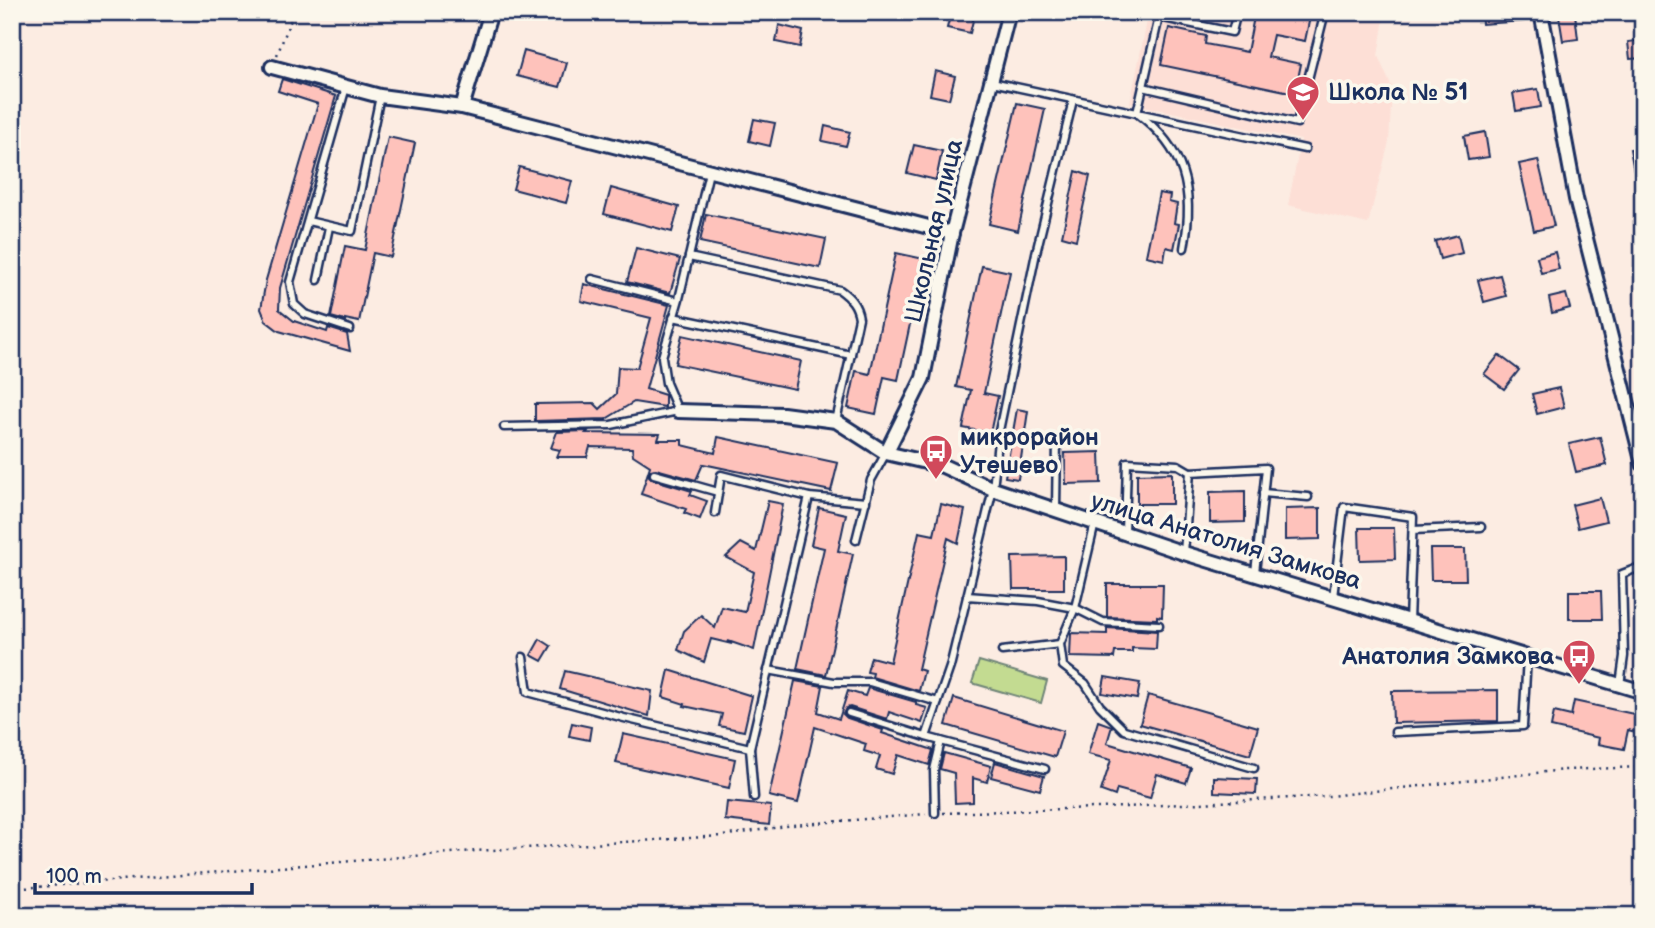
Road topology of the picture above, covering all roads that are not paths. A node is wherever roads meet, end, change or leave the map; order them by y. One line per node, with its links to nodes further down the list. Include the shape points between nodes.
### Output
1 (491, 12): 12 (street)
2 (1009, 12): 7 (street, Школьная улица)
3 (1237, 12): 9 (lane, via 1232,32 1159,17)
4 (1325, 12): 9 (lane, via 1297,123)
5 (1541, 12): 32 (street, via 1576,199)
6 (272, 67): 8 (street)
7 (992, 82): 11 (lane); 18 (street, Школьная улица)
8 (346, 87): 10 (street); 16 (lane)
9 (1143, 87): 13 (lane)
10 (380, 96): 12 (street); 17 (lane, via 352,231)
11 (1073, 100): 13 (lane); 35 (lane, via 999,431)
12 (462, 107): 15 (street)
13 (1137, 113): 14 (lane); 19 (lane, via 1155,126 1173,150 1186,179 1189,204)
14 (1305, 149)
15 (709, 172): 18 (street); 20 (lane)
16 (308, 220): 17 (lane); 25 (lane, via 290,282 293,304 305,314)
17 (329, 227): 22 (lane)
18 (952, 233): 31 (street, Школьная улица, via 923,378)
19 (1184, 248)
20 (689, 257): 23 (lane); 26 (lane, via 840,290 858,308)
21 (592, 279): 23 (lane)
22 (318, 280)
23 (678, 301): 24 (lane)
24 (673, 317): 26 (lane); 27 (lane, via 662,357 666,383)
25 (350, 329)
26 (851, 355): 28 (lane)
27 (678, 411): 28 (street, улица Анатолия Замкова, via 783,414); 29 (lane, via 611,425)
28 (836, 421): 31 (street, улица Анатолия Замкова)
29 (504, 427)
30 (1089, 437): 41 (lane, via 1057,439)
31 (886, 453): 35 (street, улица Анатолия Замкова, via 943,466); 40 (lane, via 871,480)
32 (1643, 464)
33 (1190, 472): 37 (lane, via 1266,468); 46 (lane, via 1178,465 1127,462); 48 (lane)
34 (654, 474): 36 (lane)
35 (993, 489): 41 (street, улица Анатолия Замкова); 51 (lane)
36 (718, 492): 38 (lane, via 721,475); 42 (lane)
37 (1263, 493): 39 (lane); 50 (lane)
38 (808, 497): 40 (lane); 60 (lane)
39 (1308, 497)
40 (866, 502): 47 (lane)
41 (1056, 510): 43 (street, улица Анатолия Замкова)
42 (715, 513)
43 (1095, 523): 46 (street, улица Анатолия Замкова); 53 (lane)
44 (1481, 527): 45 (lane)
45 (1413, 530): 52 (lane, via 1413,517 1344,507); 54 (lane)
46 (1125, 533): 48 (street, улица Анатолия Замкова)
47 (856, 540)
48 (1184, 552): 50 (street, улица Анатолия Замкова)
49 (1643, 566): 61 (lane, via 1622,573)
50 (1255, 573): 52 (street, улица Анатолия Замкова)
51 (967, 596): 53 (lane); 63 (lane)
52 (1333, 597): 54 (street, улица Анатолия Замкова)
53 (1075, 608): 55 (lane, via 1103,622); 56 (lane)
54 (1409, 621): 59 (street, улица Анатолия Замкова)
55 (1159, 625)
56 (1060, 644): 57 (lane); 69 (lane, via 1063,666 1085,683 1124,730)
57 (1002, 651)
58 (523, 657): 68 (lane, via 528,692)
59 (1527, 657): 61 (street, улица Анатолия Замкова); 65 (lane, via 1523,726)
60 (768, 670): 63 (lane, via 834,682 870,682); 68 (lane)
61 (1620, 685): 62 (street, улица Анатолия Замкова)
62 (1643, 692)
63 (938, 702): 66 (lane)
64 (849, 713): 66 (lane)
65 (1395, 732)
66 (926, 737): 67 (lane)
67 (941, 741): 70 (lane); 72 (lane, via 933,770)
68 (750, 748): 71 (lane)
69 (1254, 768)
70 (1045, 769)
71 (754, 797)
72 (935, 813)

